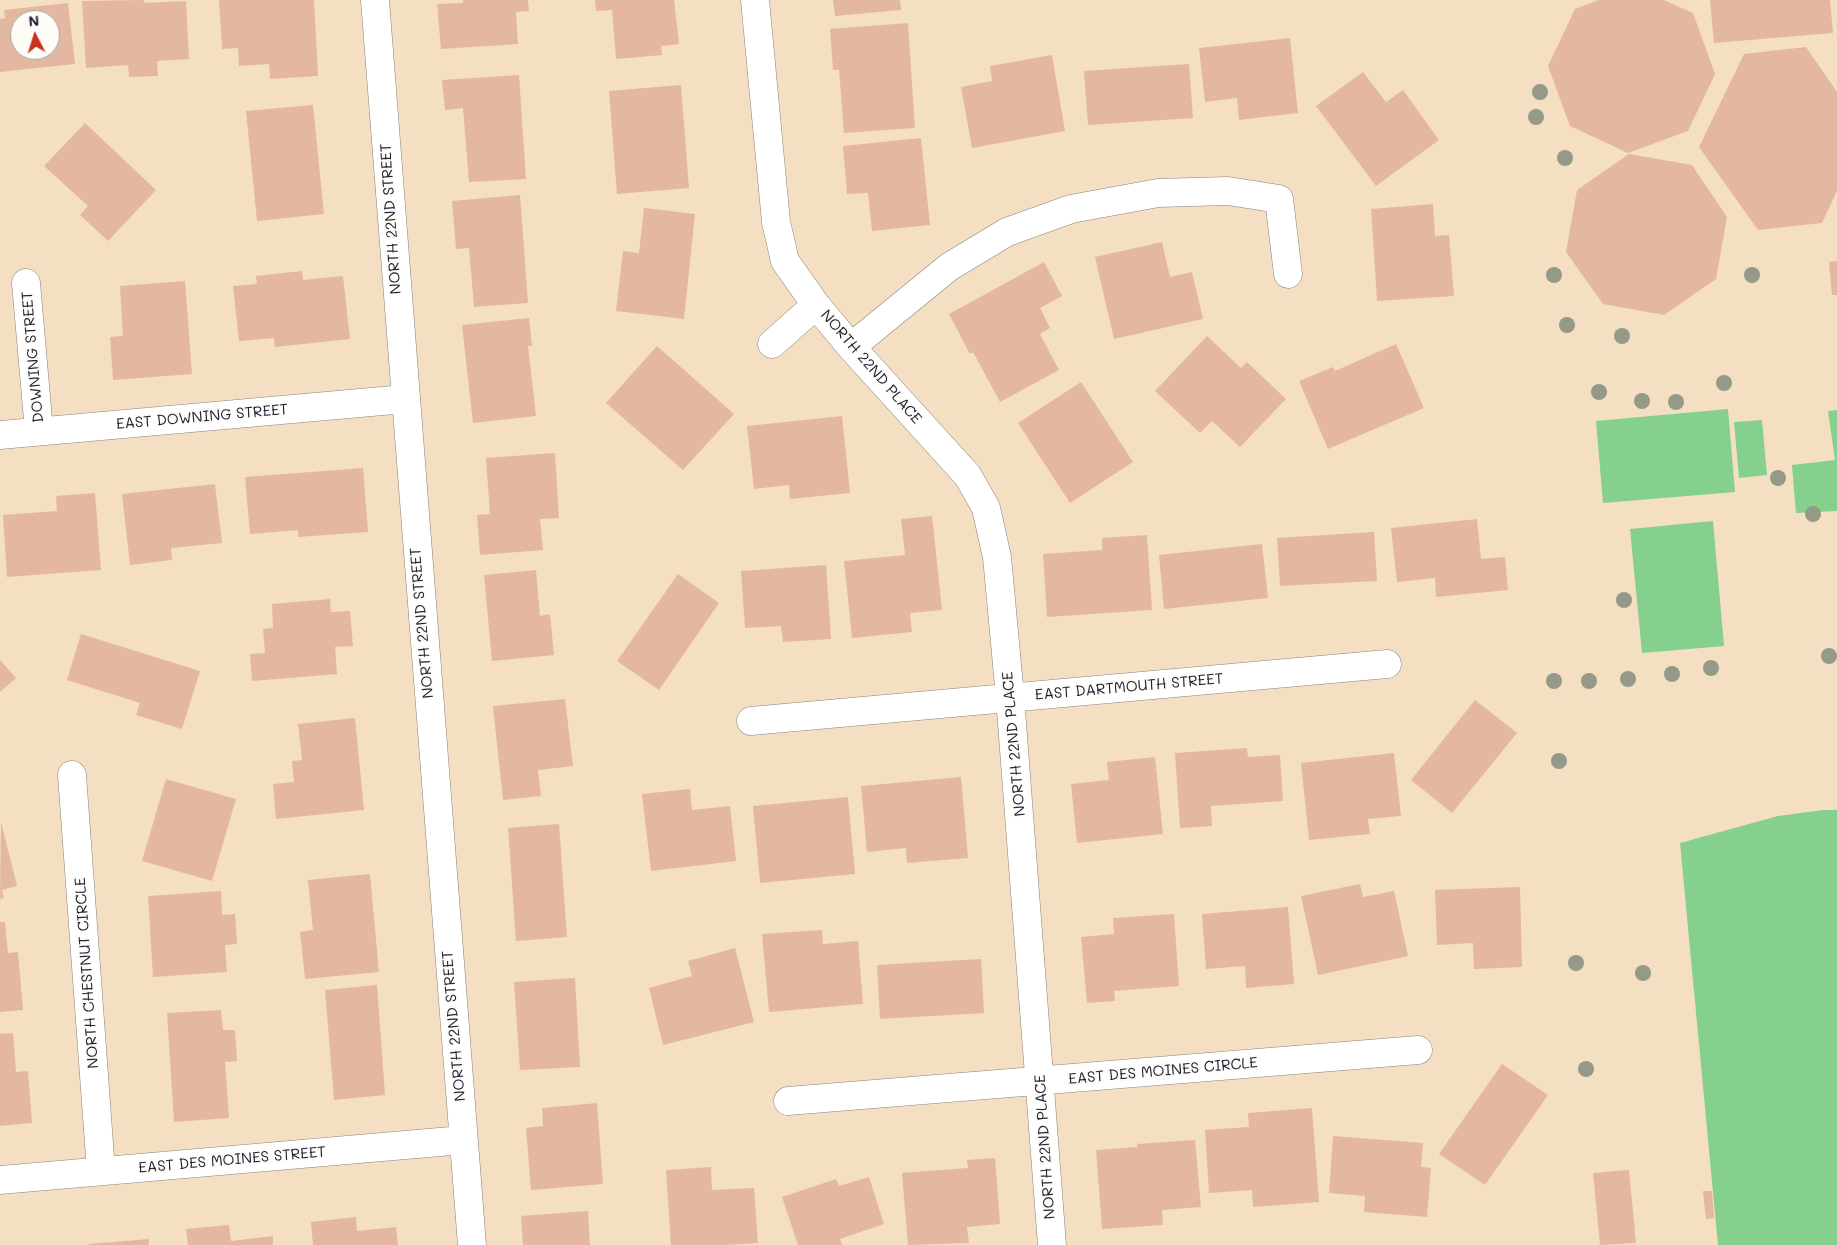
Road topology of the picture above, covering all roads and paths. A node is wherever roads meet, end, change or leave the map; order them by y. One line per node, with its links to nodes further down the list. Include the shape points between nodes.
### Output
1 (375, 0): 8 (street, NORTH 22ND STREET)
2 (755, 0): 5 (street, NORTH 22ND PLACE, via 776,222 785,261)
3 (1288, 274): 7 (street, via 1279,199 1228,191 1158,194 1071,209 1007,232 949,267)
4 (26, 283): 9 (street, DOWNING STREET)
5 (816, 305): 6 (street, NORTH 22ND PLACE); 7 (street, NORTH 22ND PLACE)
6 (772, 344)
7 (851, 347): 12 (street, NORTH 22ND PLACE, via 968,476 986,508 997,557)
8 (405, 400): 9 (street, EAST DOWNING STREET); 18 (street, NORTH 22ND STREET)
9 (39, 431): 10 (street, EAST DOWNING STREET)
10 (0, 435)
11 (1387, 664): 12 (street, EAST DARTMOUTH STREET)
12 (1010, 698): 13 (street, EAST DARTMOUTH STREET); 16 (street, NORTH 22ND PLACE)
13 (751, 721)
14 (72, 775): 19 (street, NORTH CHESTNUT CIRCLE)
15 (1418, 1050): 16 (street, EAST DES MOINES CIRCLE)
16 (1040, 1081): 17 (street, EAST DES MOINES CIRCLE); 22 (street, NORTH 22ND PLACE)
17 (788, 1101)
18 (463, 1140): 19 (street, EAST DES MOINES STREET); 21 (street, NORTH 22ND STREET)
19 (101, 1171): 20 (street, EAST DES MOINES STREET)
20 (0, 1180)
21 (472, 1245)
22 (1052, 1245)

